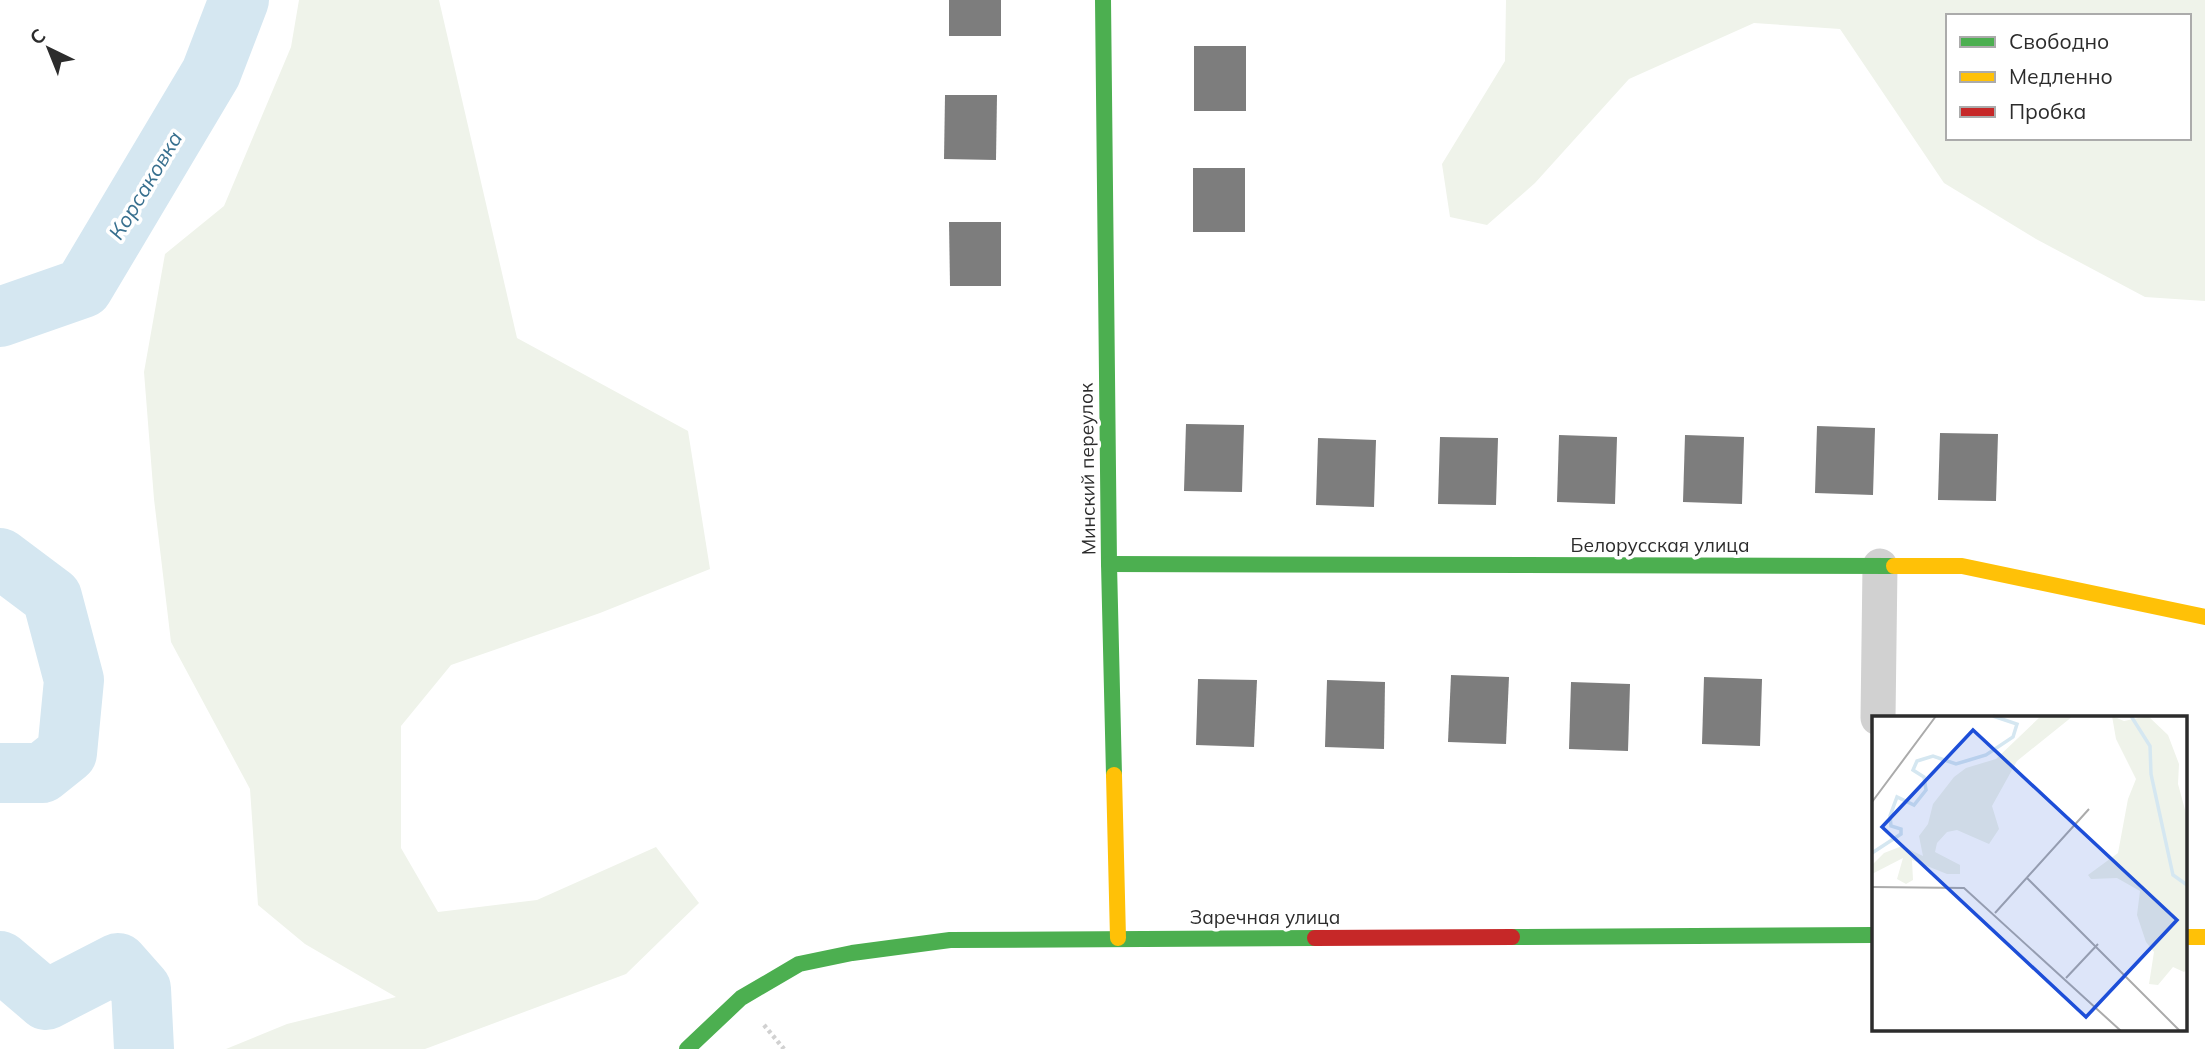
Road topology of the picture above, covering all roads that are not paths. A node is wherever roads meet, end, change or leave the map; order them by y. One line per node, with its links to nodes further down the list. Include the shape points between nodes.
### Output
1 (1102, 0): 2 (street, Минский переулок)
2 (1109, 565): 3 (street, Белорусская улица); 7 (street, Минский переулок)
3 (1880, 566): 4 (street, Белорусская улица, via 1962,566); 5 (street)
4 (2205, 617)
5 (1878, 716)
6 (1872, 935): 7 (street, Заречная улица)
7 (1118, 938): 8 (street, Заречная улица, via 950,940 799,964 741,998)
8 (687, 1049)

